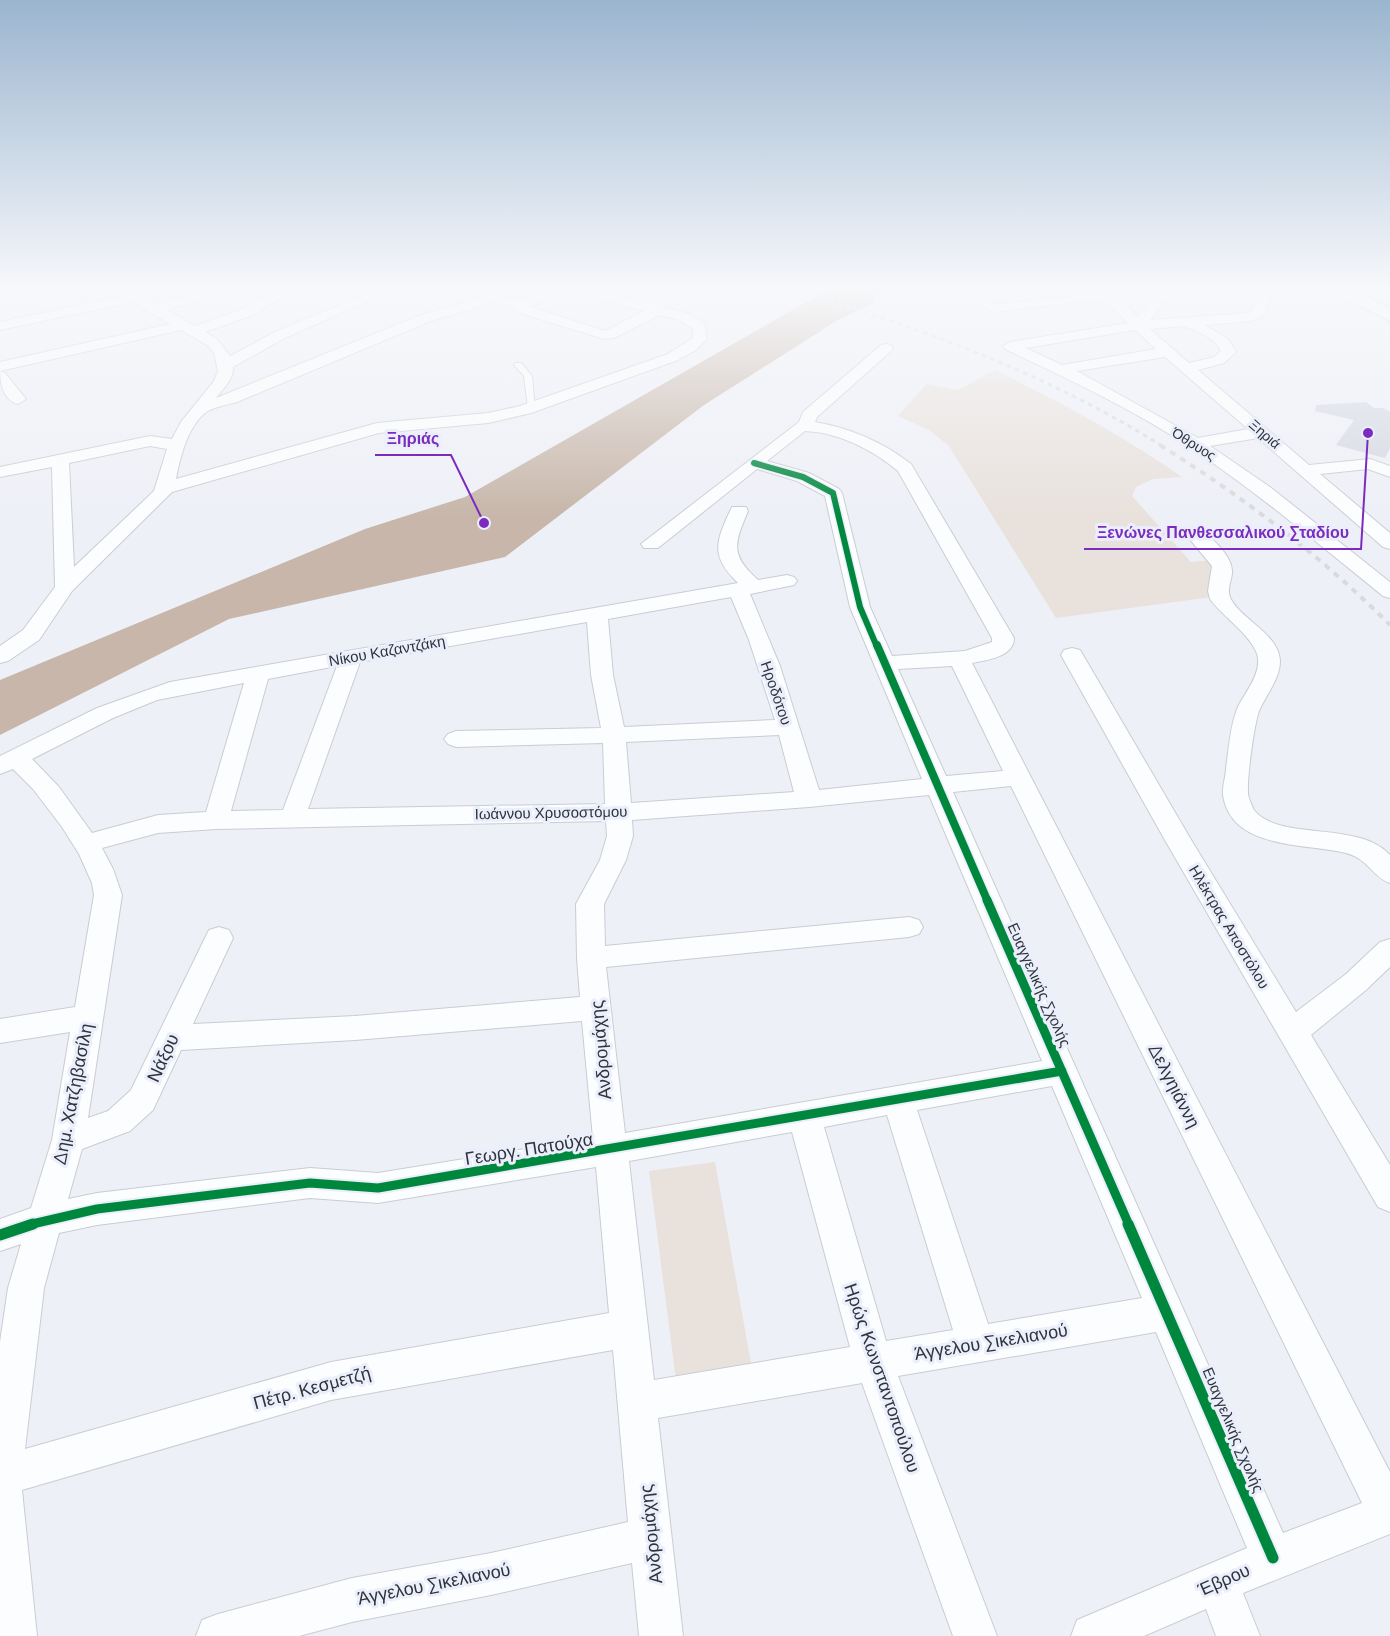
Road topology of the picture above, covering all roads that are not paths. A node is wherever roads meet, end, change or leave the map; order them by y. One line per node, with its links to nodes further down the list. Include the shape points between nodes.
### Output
1 (308, 364): 14 (street)
2 (653, 364): 15 (street)
3 (869, 364): 16 (street, via 809,415)
4 (1052, 364): 11 (street, Όθρυος)
5 (1092, 364): 11 (street)
6 (1182, 364): 10 (street, Ξηριά)
7 (1201, 364): 10 (street)
8 (225, 365): 14 (street, via 221,382)
9 (518, 365): 15 (lane, via 528,376)
10 (1186, 368): 17 (street, Ξηριά)
11 (1063, 369): 18 (street, Όθρυος)
12 (0, 376): 13 (street)
13 (18, 399)
14 (201, 408): 19 (street)
15 (532, 408): 25 (street, via 477,420 395,424)
16 (806, 426): 21 (street, via 795,429); 38 (street, via 873,447 905,468 1003,638 997,651)
17 (1262, 432): 18 (street); 22 (street, Ξηριά)
18 (1195, 443): 33 (street, Όθρυος, via 1264,491)
19 (177, 445): 20 (street, via 150,441); 25 (street)
20 (60, 460): 23 (street); 31 (street)
21 (754, 463): 29 (street); 39 (street, Ευαγγελικής Σχολής, via 803,477 833,493 860,607)
22 (1307, 470): 24 (street, via 1370,464); 28 (street, Ξηριά)
23 (0, 472)
24 (1390, 472)
25 (165, 488): 31 (street)
26 (739, 511): 32 (street, via 726,546 732,566)
27 (1197, 536): 52 (street, via 1221,564 1217,592 1220,599 1266,650 1270,664 1247,714 1235,794 1237,805 1251,821 1280,834 1372,852)
28 (1390, 543)
29 (651, 544)
30 (787, 581): 32 (street, Νίκου Καζαντζάκη)
31 (65, 587): 36 (street, via 31,635)
32 (746, 588): 34 (street, Νίκου Καζαντζάκη); 41 (street, Ηροδότου, via 748,609)
33 (1390, 592)
34 (597, 614): 37 (street, Νίκου Καζαντζάκη); 42 (street, Ανδρομάχης, via 602,675)
35 (1072, 655): 60 (street, Ηλέκτρας Αποστόλου)
36 (0, 656)
37 (351, 657): 40 (street, Νίκου Καζαντζάκη); 49 (street)
38 (959, 658): 39 (street); 45 (street, Δελγηιάννη)
39 (886, 663): 46 (street, Ευαγγελικής Σχολής)
40 (258, 673): 44 (street, Νίκου Καζαντζάκη, via 156,693); 50 (street)
41 (788, 728): 42 (street); 47 (street, Ηροδότου)
42 (614, 736): 43 (street); 48 (street, Ανδρομάχης)
43 (456, 740)
44 (7, 762): 51 (street, Δημ. Χατζηβασίλη, via 41,782)
45 (1019, 777): 46 (street, Ιωάννου Χρυσοστόμου); 76 (street, Δελγηιάννη)
46 (936, 786): 47 (street, Ιωάννου Χρυσοστόμου); 62 (street, Ευαγγελικής Σχολής)
47 (809, 799): 48 (street, Ιωάννου Χρυσοστόμου)
48 (620, 812): 49 (street, Ιωάννου Χρυσοστόμου); 56 (street, Ανδρομάχης, via 617,851 591,904)
49 (293, 817): 50 (street, Ιωάννου Χρυσοστόμου)
50 (216, 820): 51 (street, Ιωάννου Χρυσοστόμου, via 158,824)
51 (85, 844): 58 (street, Δημ. Χατζηβασίλη, via 106,883 108,895)
52 (1390, 873)
53 (909, 927): 56 (street)
54 (219, 938): 61 (street, Νάξου)
55 (1390, 950): 60 (street)
56 (591, 958): 57 (street, Ανδρομάχης)
57 (597, 1008): 61 (street); 66 (street, Ανδρομάχης)
58 (88, 1017): 59 (street); 65 (street, Δημ. Χατζηβασίλη)
59 (0, 1031)
60 (1292, 1033): 67 (street, Ηλέκτρας Αποστόλου)
61 (172, 1038): 65 (street, Νάξου, via 146,1094 134,1108 111,1125)
62 (1062, 1071): 63 (street, Γεωργ. Πατούχα); 70 (street, Ευαγγελικής Σχολής)
63 (898, 1100): 64 (street, Γεωργ. Πατούχα); 72 (street)
64 (804, 1114): 66 (street, Γεωργ. Πατούχα); 73 (street, Ηρώς Κωνσταντοπούλου)
65 (68, 1140): 68 (street, Δημ. Χατζηβασίλη)
66 (610, 1150): 68 (street, Γεωργ. Πατούχα, via 378,1188 310,1183 97,1209); 71 (street, Ανδρομάχης)
67 (1390, 1196)
68 (44, 1220): 69 (street, Γεωργ. Πατούχα); 75 (street, Δημ. Χατζηβασίλη, via 26,1288)
69 (0, 1235)
70 (1168, 1312): 72 (street, Άγγελου Σικελιανού); 78 (street, Ευαγγελικής Σχολής)
71 (630, 1328): 74 (street, Ανδρομάχης); 75 (street, Πέτρ. Κεσμετζή, via 331,1381)
72 (976, 1345): 73 (street, Άγγελου Σικελιανού)
73 (873, 1361): 74 (street, Άγγελου Σικελιανού); 83 (street, Ηρώς Κωνσταντοπούλου)
74 (636, 1402): 77 (street, Ανδρομάχης)
75 (1, 1476): 80 (street, Δημ. Χατζηβασίλη)
76 (1390, 1513): 78 (street, Έβρου)
77 (652, 1538): 81 (street, Άγγελου Σικελιανού, via 352,1600); 82 (street, Ανδρομάχης)
78 (1273, 1558): 79 (street, Έβρου)
79 (1217, 1583): 84 (street, Έβρου); 85 (street)
80 (15, 1636)
81 (218, 1636)
82 (661, 1636)
83 (975, 1636)
84 (1093, 1636)
85 (1238, 1636)

